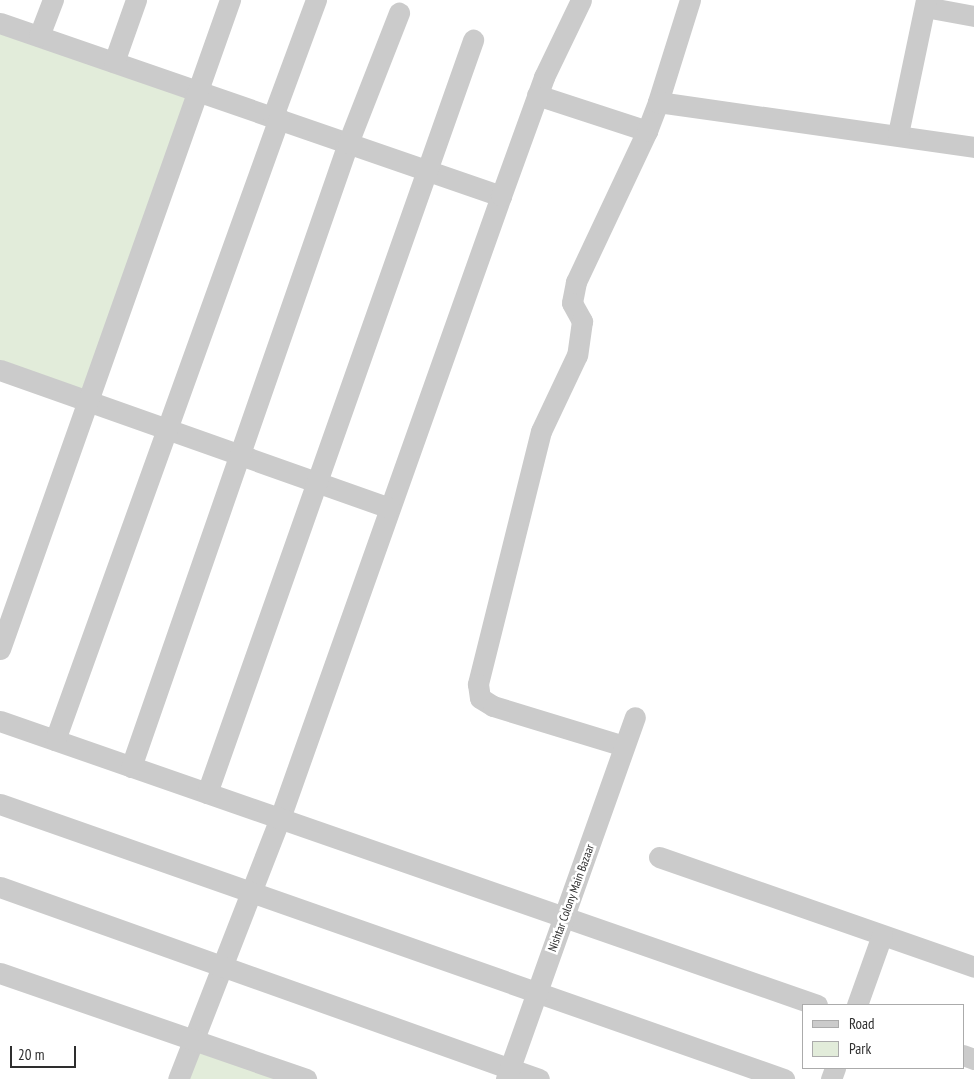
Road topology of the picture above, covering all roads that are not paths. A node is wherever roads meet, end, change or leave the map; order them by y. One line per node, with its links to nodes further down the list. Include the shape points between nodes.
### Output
1 (53, 0): 11 (street)
2 (136, 0): 13 (street)
3 (230, 0): 14 (street)
4 (316, 0): 17 (street)
5 (581, 0): 15 (street)
6 (690, 0): 16 (street)
7 (925, 4): 9 (street); 19 (street)
8 (398, 13): 20 (street)
9 (974, 16)
10 (0, 23): 11 (street)
11 (39, 36): 13 (street)
12 (474, 40): 22 (street)
13 (114, 62): 14 (street)
14 (198, 90): 17 (street); 25 (street)
15 (537, 95): 18 (street); 23 (street)
16 (658, 102): 18 (street); 19 (street)
17 (276, 117): 20 (street); 26 (street)
18 (647, 131): 34 (street, via 576,282 572,303 582,321 577,355 541,431 478,684 480,698 492,706)
19 (898, 134): 21 (street)
20 (348, 143): 22 (street); 27 (street)
21 (974, 147)
22 (425, 170): 23 (street); 28 (street)
23 (501, 196): 29 (street)
24 (1, 374): 25 (street)
25 (88, 400): 26 (street); 30 (street)
26 (167, 429): 27 (street); 33 (street)
27 (240, 454): 28 (street); 35 (street)
28 (316, 482): 29 (street); 36 (street)
29 (389, 508): 38 (street)
30 (0, 649)
31 (635, 717): 34 (street, Nishtar Colony Main Bazaar)
32 (0, 721): 33 (street)
33 (55, 740): 35 (street)
34 (624, 746): 42 (street, Nishtar Colony Main Bazaar)
35 (131, 767): 36 (street)
36 (207, 793): 38 (street)
37 (0, 804): 41 (street)
38 (280, 818): 41 (street); 42 (street)
39 (659, 857): 43 (street)
40 (0, 887): 44 (street)
41 (251, 891): 44 (street); 47 (street)
42 (564, 918): 47 (street, Nishtar Colony Main Bazaar); 48 (street)
43 (882, 935): 45 (street); 49 (street)
44 (223, 963): 50 (street); 51 (street)
45 (974, 967)
46 (0, 973): 50 (street)
47 (536, 990): 51 (street, Nishtar Colony Main Bazaar); 55 (street)
48 (814, 1004)
49 (857, 1004)
50 (194, 1039): 52 (street); 53 (street)
51 (508, 1074): 54 (street)
52 (178, 1079)
53 (306, 1079)
54 (539, 1079)
55 (784, 1079)

